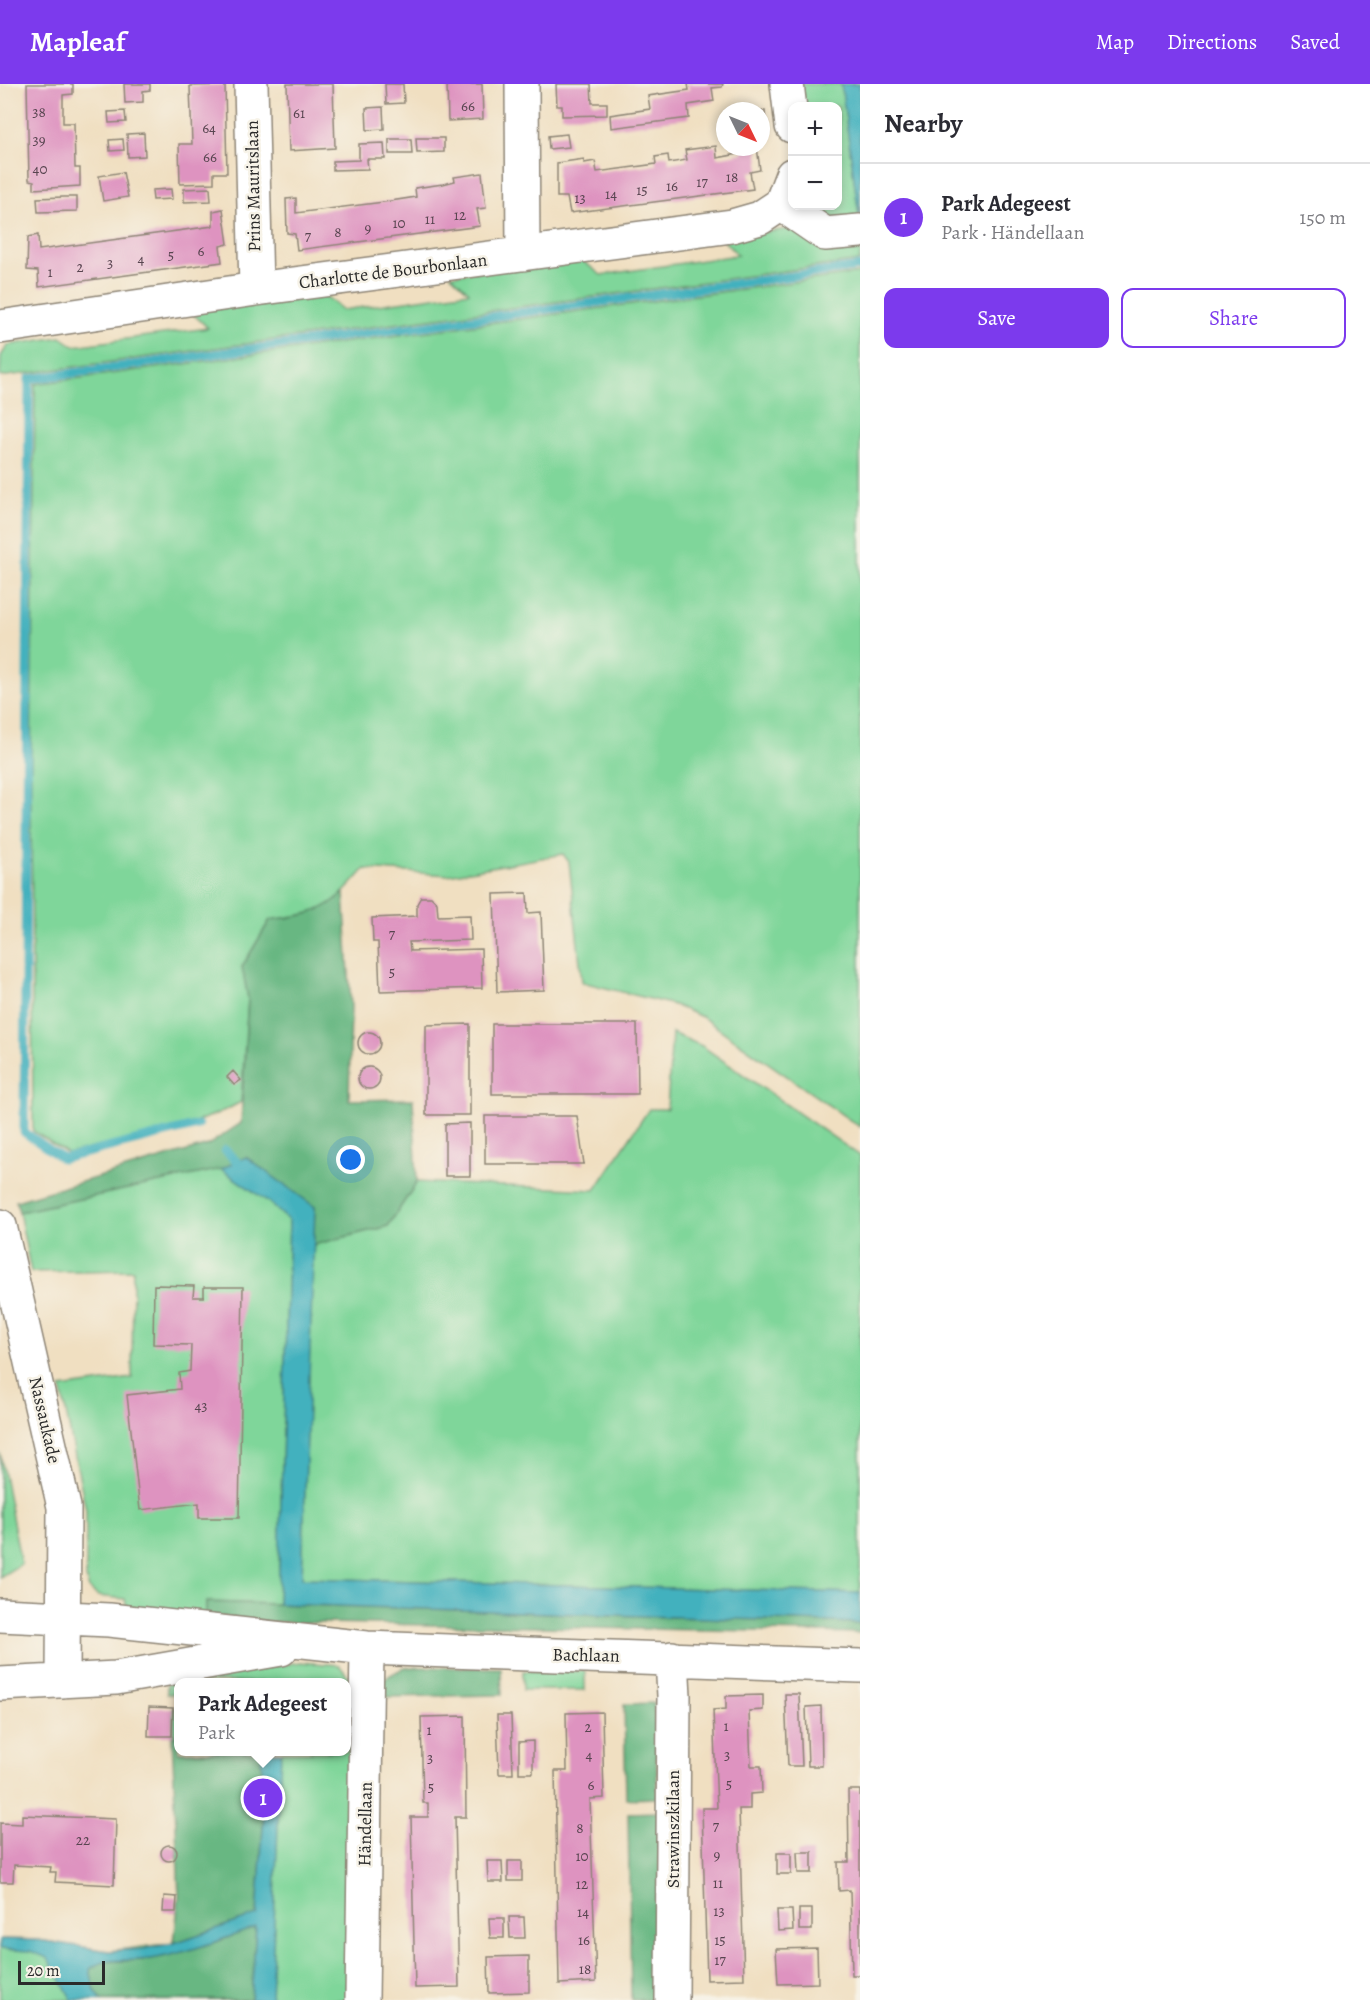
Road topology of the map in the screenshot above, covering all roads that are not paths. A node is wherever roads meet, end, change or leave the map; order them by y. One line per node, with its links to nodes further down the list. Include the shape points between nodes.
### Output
1 (251, 84): 8 (street, Prins Mauritslaan)
2 (522, 84): 7 (street)
3 (787, 84): 4 (street)
4 (789, 102)
5 (787, 189): 6 (street, via 825,234); 7 (street, Charlotte de Bourbonlaan, via 760,218 732,226)
6 (856, 231)
7 (523, 254): 8 (street, Charlotte de Bourbonlaan)
8 (256, 289): 9 (street, Charlotte de Bourbonlaan)
9 (0, 327)
10 (0, 1226): 12 (street, Nassaukade, via 64,1507)
11 (0, 1615): 12 (street, Bachlaan)
12 (63, 1617): 13 (street, Bachlaan); 17 (street)
13 (313, 1643): 14 (street, Bachlaan); 17 (street, Bachlaan, via 156,1673)
14 (367, 1648): 15 (street, Bachlaan); 19 (street, Händellaan)
15 (672, 1658): 16 (street, Bachlaan); 20 (street, Strawinszkilaan)
16 (860, 1666)
17 (63, 1681): 18 (street, Bachlaan)
18 (0, 1684)
19 (362, 2000)
20 (672, 2000)

